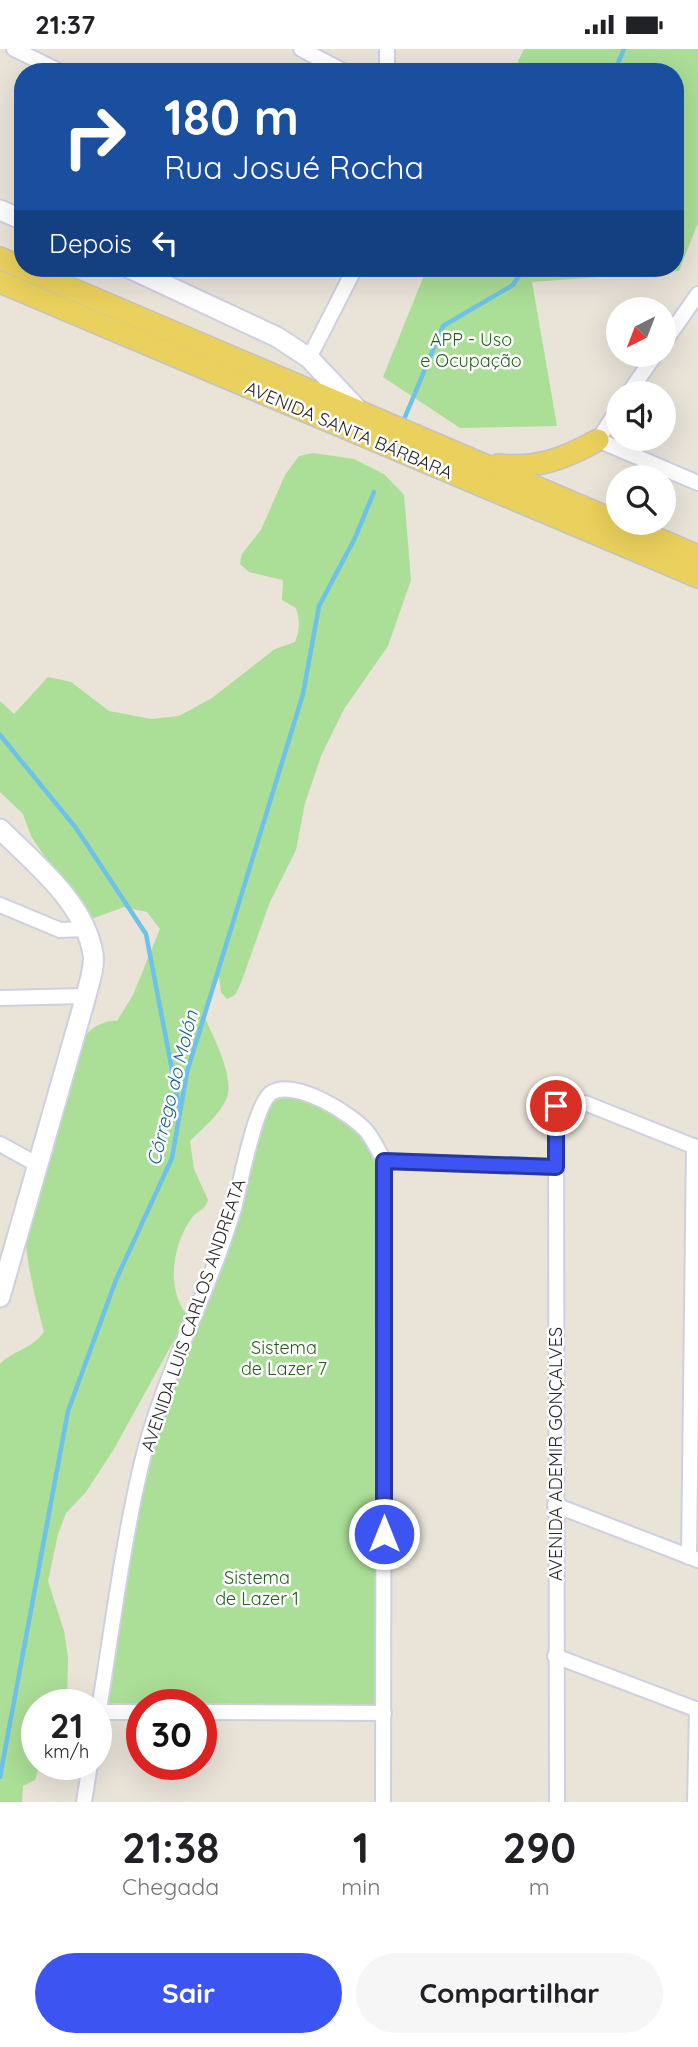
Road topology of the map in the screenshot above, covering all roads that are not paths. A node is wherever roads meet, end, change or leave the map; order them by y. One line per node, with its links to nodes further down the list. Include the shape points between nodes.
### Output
1 (14, 49): 3 (street)
2 (301, 49): 4 (street)
3 (43, 63)
4 (328, 63)
5 (44, 277): 12 (main road, AVENIDA SANTA BÁRBARA)
6 (149, 277): 11 (street, via 239,317)
7 (350, 277): 11 (street)
8 (0, 282): 20 (main road, AVENIDA SANTA BÁRBARA)
9 (698, 294): 10 (street)
10 (676, 325)
11 (309, 358): 12 (street)
12 (362, 413): 15 (main road, AVENIDA SANTA BÁRBARA)
13 (606, 428): 14 (street)
14 (598, 440): 15 (main road, via 541,466); 16 (street)
15 (481, 464): 17 (main road, AVENIDA SANTA BÁRBARA)
16 (698, 483)
17 (606, 516)
18 (650, 535): 19 (main road, AVENIDA SANTA BÁRBARA)
19 (698, 556)
20 (698, 577)
21 (0, 829): 23 (street, via 50,879)
22 (0, 905): 23 (street, via 60,929)
23 (85, 929): 24 (street, via 93,954)
24 (86, 996): 25 (street); 29 (street)
25 (0, 998)
26 (0, 1144): 29 (street)
27 (696, 1147): 30 (street, AVENIDA ADEMIR GONÇALVES, via 585,1103 556,1106); 33 (street)
28 (384, 1161): 30 (street); 35 (street, AVENIDA LUIS CARLOS ANDREATA, via 368,1133 343,1112 301,1090 279,1089 268,1095 220,1248 172,1365 141,1465); 38 (street)
29 (38, 1165): 31 (street)
30 (556, 1167): 32 (street, AVENIDA ADEMIR GONÇALVES)
31 (0, 1296)
32 (555, 1505): 33 (street); 34 (street, AVENIDA ADEMIR GONÇALVES)
33 (693, 1558)
34 (555, 1656): 36 (street); 42 (street, AVENIDA ADEMIR GONÇALVES)
35 (102, 1689)
36 (697, 1709): 43 (street)
37 (217, 1712): 38 (street)
38 (384, 1713): 41 (street)
39 (87, 1780): 40 (street)
40 (84, 1802)
41 (383, 1802)
42 (557, 1802)
43 (695, 1802)

